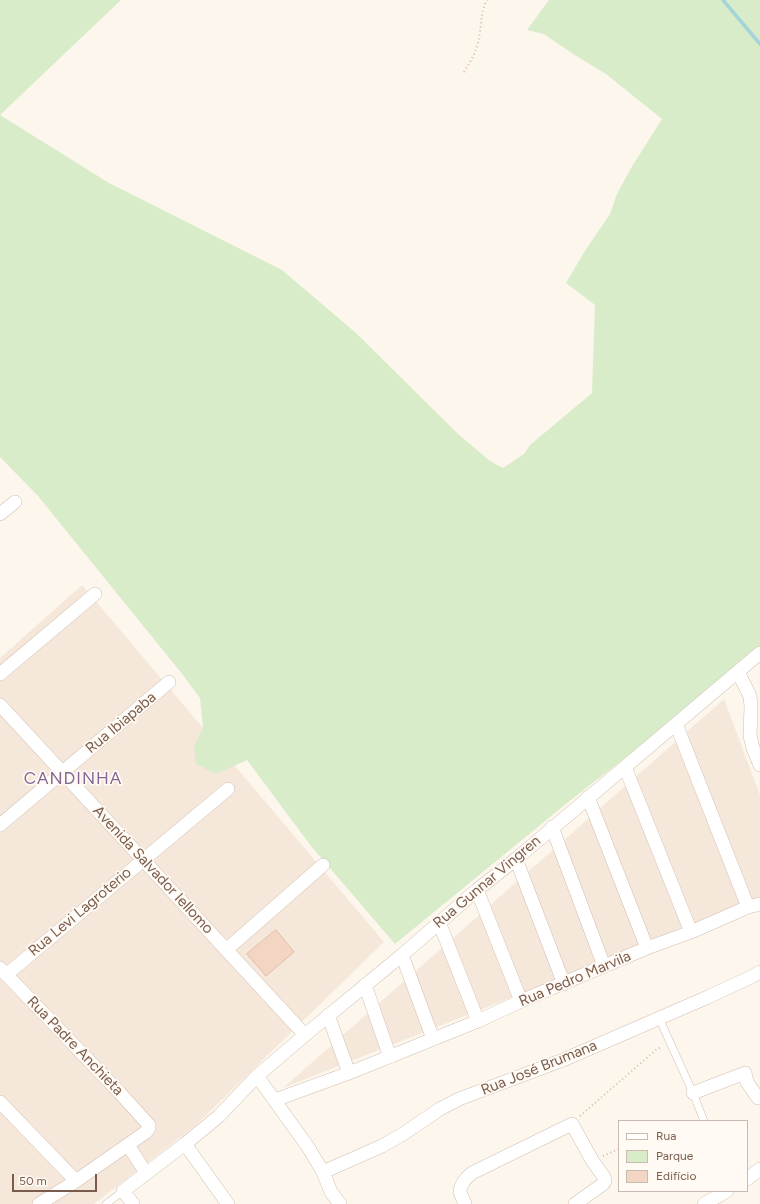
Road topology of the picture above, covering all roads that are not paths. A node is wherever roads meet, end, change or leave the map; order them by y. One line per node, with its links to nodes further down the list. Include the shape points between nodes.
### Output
1 (15, 502): 2 (street)
2 (0, 514)
3 (94, 594): 6 (street)
4 (760, 653): 5 (street, Rua Gunnar Vingren)
5 (738, 672): 9 (street, Rua Gunnar Vingren); 10 (street, via 750,696 750,736)
6 (0, 674)
7 (170, 682): 12 (street, Rua Ibiapaba)
8 (0, 706): 12 (street, Avenida Salvador Iellomo)
9 (676, 724): 11 (street, Rua Gunnar Vingren); 21 (street)
10 (760, 765)
11 (625, 767): 14 (street, Rua Gunnar Vingren); 23 (street)
12 (62, 772): 15 (street, Rua Ibiapaba); 18 (street, Avenida Salvador Iellomo)
13 (228, 789): 18 (street, Rua Levi Lagroterio)
14 (588, 797): 16 (street, Rua Gunnar Vingren); 24 (street)
15 (0, 825)
16 (552, 827): 17 (street, Rua Gunnar Vingren); 27 (street)
17 (516, 859): 20 (street, Rua Gunnar Vingren); 30 (street)
18 (143, 860): 25 (street, Avenida Salvador Iellomo); 28 (street, Rua Levi Lagroterio)
19 (323, 865): 25 (street)
20 (477, 890): 22 (street, Rua Gunnar Vingren); 32 (street)
21 (754, 905): 23 (street, Rua Pedro Marvila)
22 (439, 922): 26 (street, Rua Gunnar Vingren); 35 (street)
23 (691, 932): 24 (street, Rua Pedro Marvila)
24 (647, 948): 27 (street, Rua Pedro Marvila)
25 (226, 950): 36 (street, Avenida Salvador Iellomo)
26 (402, 955): 31 (street, Rua Gunnar Vingren); 37 (street)
27 (604, 966): 30 (street, Rua Pedro Marvila)
28 (3, 971): 47 (street, Rua Padre Anchieta, via 149,1125 146,1132)
29 (760, 972): 34 (street, Rua José Brumana)
30 (564, 984): 32 (street, Rua Pedro Marvila)
31 (365, 986): 33 (street, Rua Gunnar Vingren); 38 (street)
32 (521, 1001): 35 (street, Rua Pedro Marvila)
33 (328, 1015): 36 (street, Rua Gunnar Vingren); 39 (street)
34 (659, 1018): 41 (lane); 49 (street, Rua José Brumana, via 563,1060 460,1099 382,1146)
35 (478, 1021): 37 (street, Rua Pedro Marvila)
36 (305, 1035): 40 (street, Rua Gunnar Vingren)
37 (434, 1039): 38 (street, Rua Pedro Marvila)
38 (390, 1057): 39 (street, Rua Pedro Marvila)
39 (349, 1073): 43 (street, Rua Pedro Marvila)
40 (257, 1076): 43 (street); 46 (street, Rua Gunnar Vingren, via 219,1116)
41 (693, 1092): 42 (street, via 745,1073 747,1082); 45 (lane)
42 (760, 1098)
43 (275, 1100): 49 (street)
44 (0, 1102): 52 (street)
45 (704, 1120)
46 (185, 1144): 50 (street, Rua Gunnar Vingren); 59 (street)
47 (128, 1145): 50 (street); 52 (street)
48 (760, 1170): 51 (street)
49 (323, 1172): 60 (street, via 331,1192)
50 (146, 1173): 53 (street, Rua Gunnar Vingren)
51 (748, 1178)
52 (76, 1181): 56 (street)
53 (123, 1190): 57 (lane); 58 (street)
54 (725, 1192): 55 (street)
55 (707, 1203)
56 (39, 1204)
57 (106, 1204)
58 (133, 1204)
59 (228, 1204)
60 (340, 1204)
61 (465, 1204): 62 (street, via 460,1192 464,1181 472,1173 572,1124 605,1181)
62 (574, 1204)

